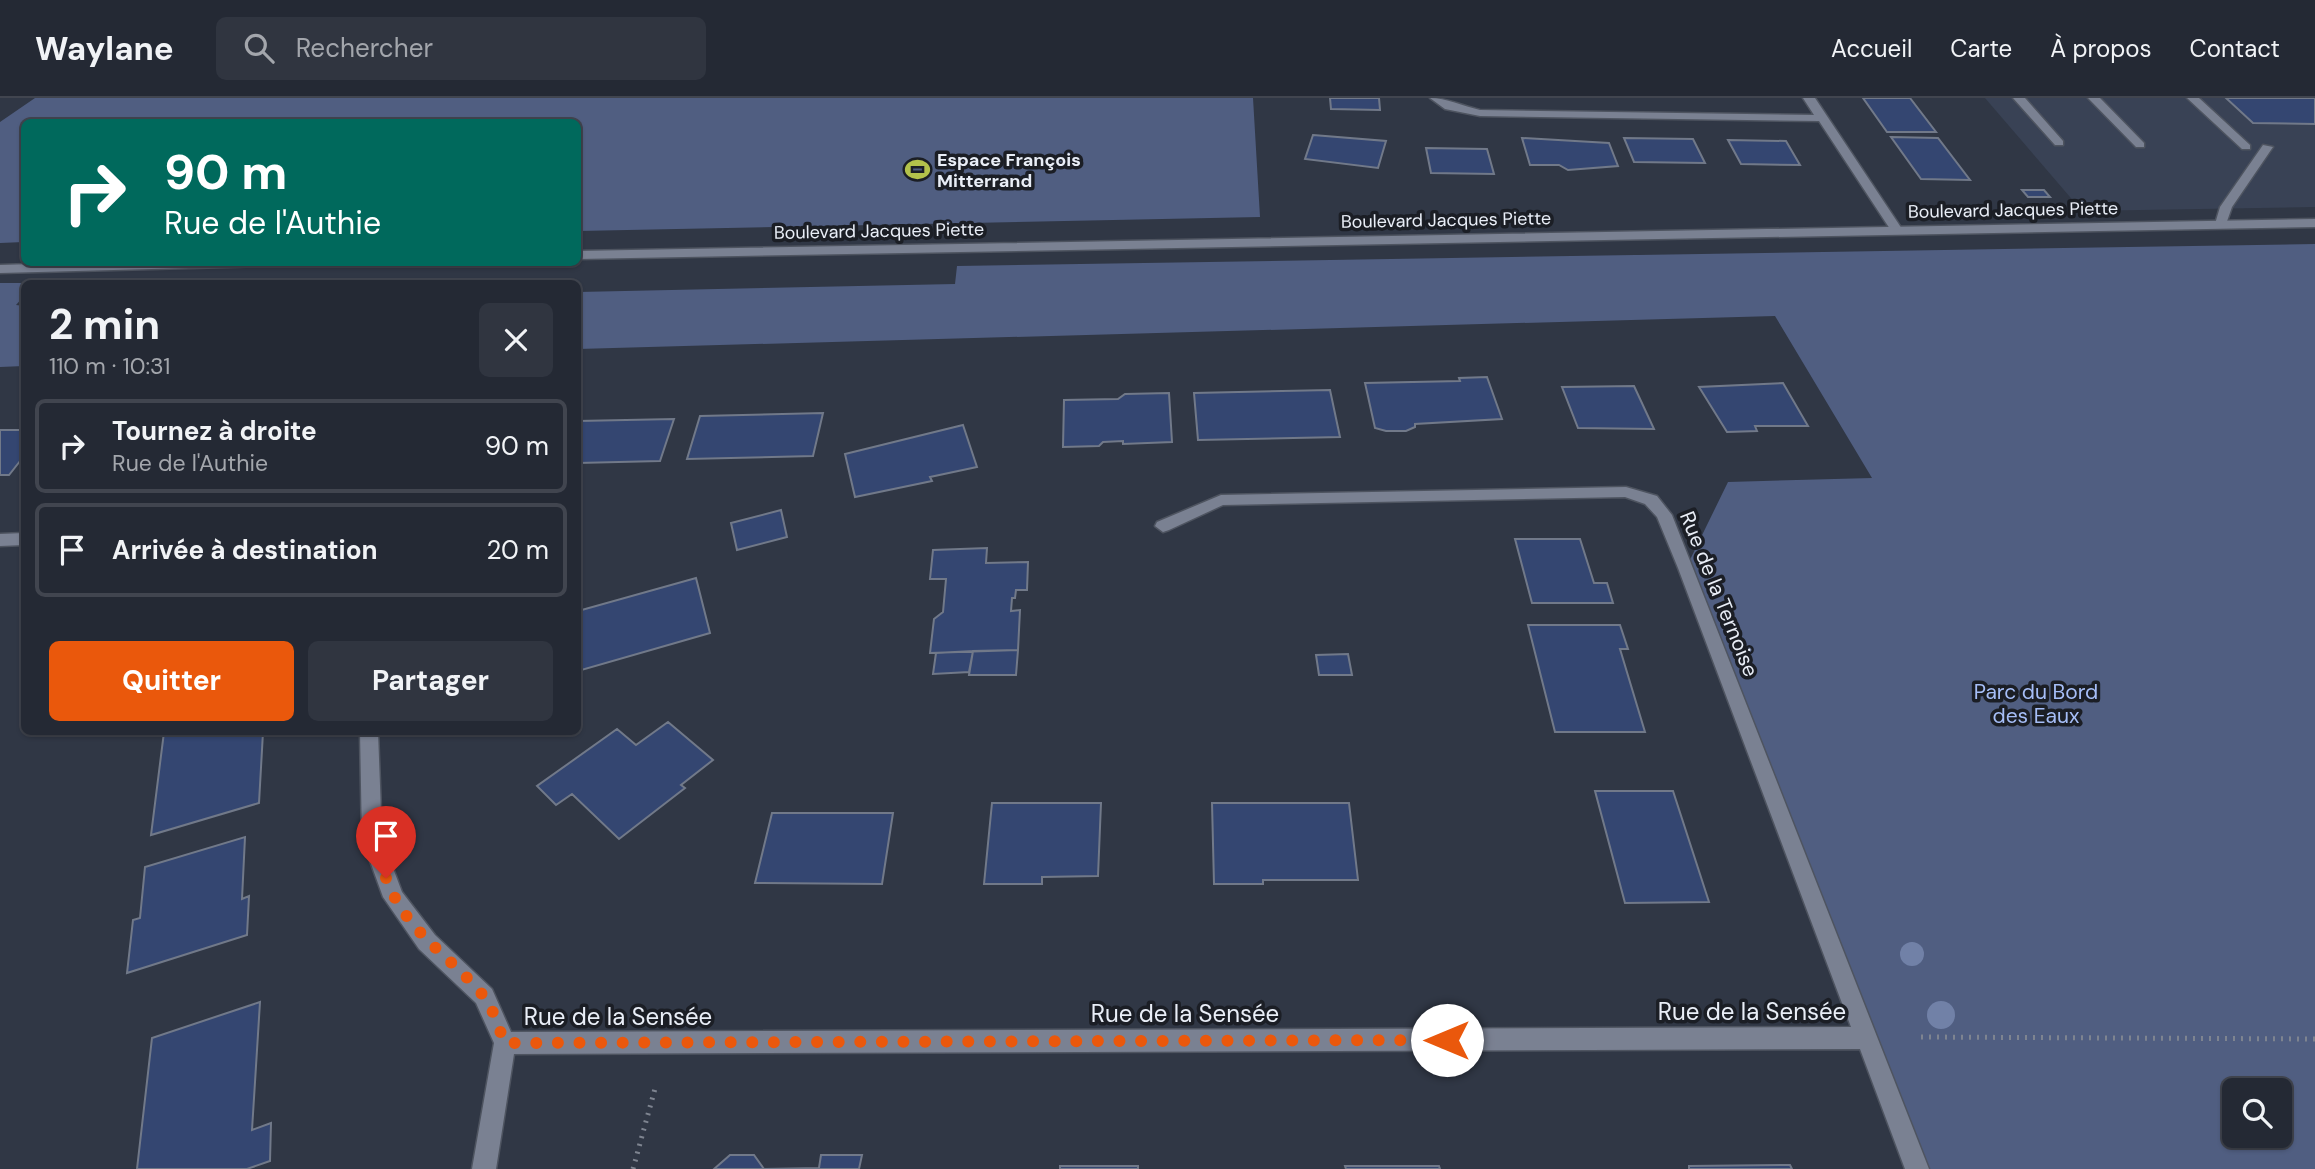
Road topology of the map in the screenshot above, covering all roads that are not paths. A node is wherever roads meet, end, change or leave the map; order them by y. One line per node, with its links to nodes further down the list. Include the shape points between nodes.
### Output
1 (1436, 98): 6 (street, via 1449,107 1480,113)
2 (1809, 98): 6 (street)
3 (2019, 98): 7 (street)
4 (2094, 98): 8 (street)
5 (2193, 98): 9 (street)
6 (1822, 118): 13 (street)
7 (2059, 143)
8 (2140, 145)
9 (2246, 147)
10 (2267, 147): 12 (street, via 2226,207)
11 (2315, 223): 12 (street, Boulevard Jacques Piette)
12 (2221, 224): 13 (street, Boulevard Jacques Piette)
13 (1896, 229): 14 (street, Boulevard Jacques Piette)
14 (581, 255)
15 (113, 266): 16 (street)
16 (0, 269)
17 (1163, 526): 21 (street, Rue de la Ternoise, via 1221,500 1626,492 1651,500 1664,515 1686,568)
18 (21, 539): 19 (street)
19 (0, 540)
20 (369, 735): 22 (street, via 372,839 393,897 426,942 484,996)
21 (1866, 1038): 22 (street, Rue de la Sensée); 24 (street, Rue de la Ternoise)
22 (505, 1043): 23 (street)
23 (485, 1169)
24 (1917, 1169)

